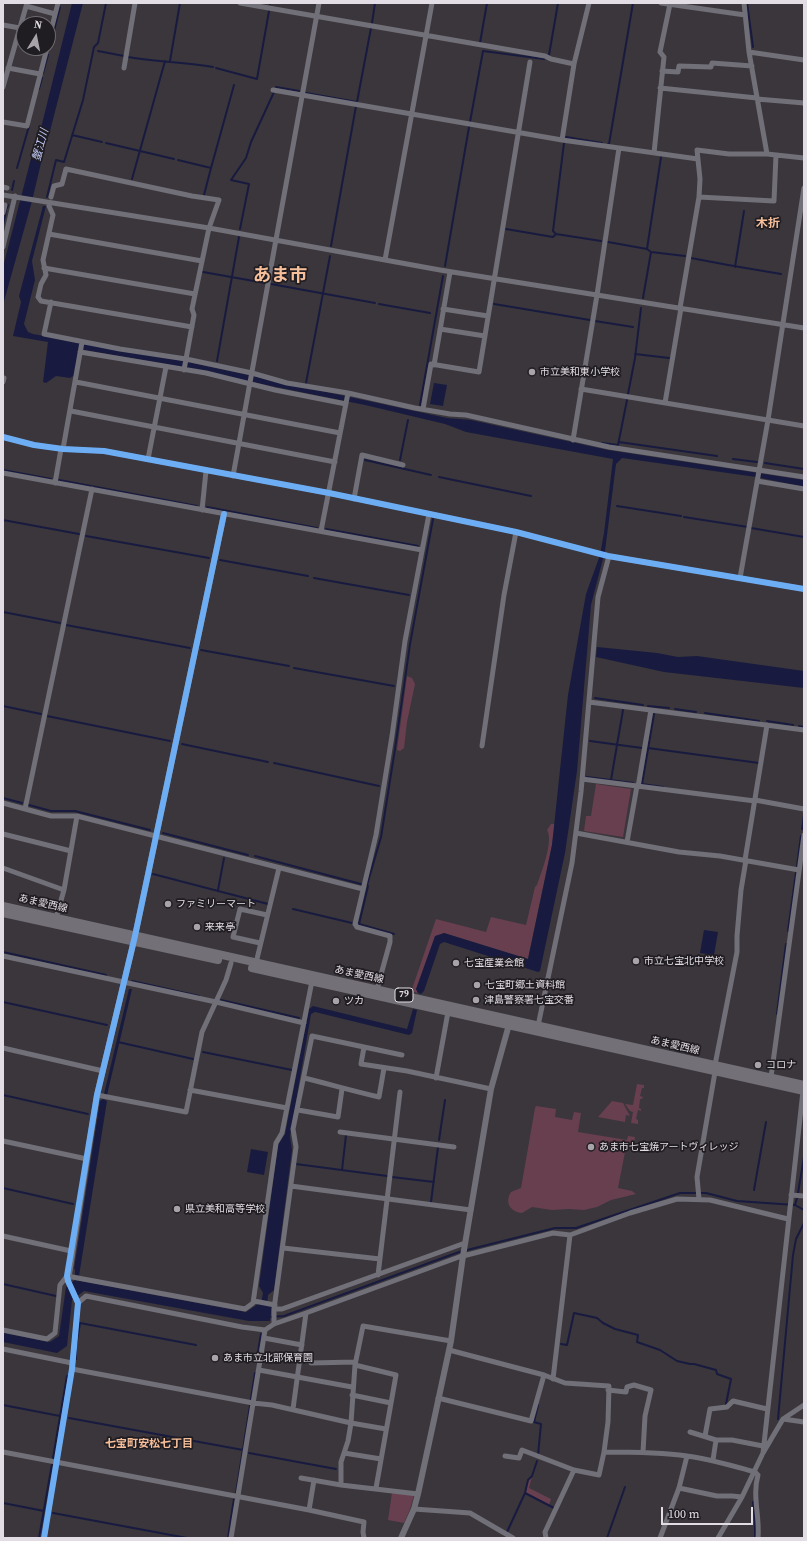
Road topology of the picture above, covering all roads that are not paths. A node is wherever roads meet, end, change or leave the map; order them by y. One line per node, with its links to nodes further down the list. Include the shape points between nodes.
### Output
1 (58, 3): 12 (street)
2 (135, 3): 27 (street)
3 (240, 3): 15 (street)
4 (319, 3): 15 (street)
5 (432, 3): 18 (street)
6 (589, 3): 24 (street)
7 (661, 3): 10 (street)
8 (744, 3): 13 (street)
9 (26, 4): 12 (street); 14 (street)
10 (670, 4): 11 (street); 28 (street, via 660,52 664,57)
11 (678, 4): 13 (street)
12 (55, 14)
13 (746, 15): 20 (street)
14 (23, 16)
15 (316, 17): 18 (street); 33 (street)
16 (3, 25): 17 (street)
17 (16, 27)
18 (426, 36): 24 (street, via 545,56 551,60); 36 (street)
19 (16, 41): 26 (street)
20 (749, 52): 22 (street); 25 (street)
21 (44, 56): 29 (street)
22 (804, 60)
23 (530, 62): 38 (street)
24 (574, 64): 39 (street)
25 (752, 66): 28 (street, via 712,63 711,67 679,66 678,72); 34 (street)
26 (8, 68): 29 (street); 30 (street)
27 (124, 68)
28 (662, 72): 31 (street)
29 (40, 74): 37 (street, via 27,126)
30 (3, 87)
31 (660, 88): 34 (street); 41 (street)
32 (273, 90): 33 (street)
33 (302, 95): 36 (street); 56 (street)
34 (757, 98): 35 (street); 42 (street)
35 (804, 103)
36 (411, 114): 38 (street); 58 (street)
37 (3, 122)
38 (518, 133): 39 (street); 62 (street)
39 (562, 140): 40 (street)
40 (619, 148): 41 (street); 64 (street)
41 (654, 153): 45 (street)
42 (767, 154): 43 (street); 45 (street, via 729,154 697,150)
43 (776, 155): 44 (street); 50 (street, via 774,201)
44 (804, 158)
45 (698, 159): 50 (street)
46 (804, 188): 69 (street)
47 (3, 195): 48 (street)
48 (16, 197): 54 (street); 57 (street)
49 (51, 197): 54 (street, via 54,186 62,184 66,169 219,200)
50 (698, 197): 66 (street)
51 (3, 205): 53 (street)
52 (49, 206): 55 (street, via 53,215)
53 (3, 214)
54 (209, 228): 56 (street); 59 (street)
55 (49, 234): 59 (street); 60 (street, via 43,260)
56 (275, 240): 58 (street); 80 (street)
57 (3, 247)
58 (385, 260): 61 (street)
59 (202, 261): 63 (street)
60 (44, 268): 63 (street); 65 (street, via 46,275 38,297 41,301)
61 (450, 272): 62 (street); 67 (street)
62 (494, 279): 64 (street); 68 (street)
63 (195, 294): 70 (street)
64 (597, 295): 66 (street); 83 (street)
65 (50, 302): 70 (street); 74 (street, via 44,334)
66 (680, 308): 69 (street); 87 (street)
67 (443, 309): 68 (street); 72 (street)
68 (488, 316): 73 (street)
69 (782, 324): 71 (street); 91 (street)
70 (192, 327): 76 (street)
71 (804, 328)
72 (440, 329): 73 (street); 77 (street)
73 (485, 336): 77 (street, via 479,372)
74 (82, 343): 75 (street); 76 (street)
75 (81, 351): 78 (street); 81 (street)
76 (186, 360): 79 (street); 80 (street)
77 (434, 365): 88 (street, via 431,364)
78 (166, 367): 79 (street); 85 (street)
79 (184, 369): 82 (street)
80 (252, 374): 82 (street); 84 (street)
81 (76, 382): 85 (street); 89 (street)
82 (250, 383): 86 (street); 90 (street)
83 (581, 390): 87 (street); 96 (street)
84 (348, 394): 86 (street); 88 (street)
85 (160, 398): 90 (street); 93 (street)
86 (346, 403): 94 (street)
87 (665, 403): 91 (street)
88 (423, 410): 96 (street, via 466,415)
89 (71, 411): 93 (street); 98 (street)
90 (244, 415): 94 (street); 97 (street)
91 (768, 420): 92 (street); 102 (street)
92 (804, 426)
93 (154, 427): 97 (street); 99 (street)
94 (340, 433): 100 (street)
95 (3, 437): 98 (street)
96 (573, 440): 102 (street, via 609,448)
97 (239, 443): 100 (street); 105 (street)
98 (62, 449): 99 (street, via 104,450); 108 (street)
99 (148, 459): 103 (street)
100 (335, 462): 111 (street)
101 (403, 465): 112 (street, via 362,455)
102 (759, 470): 106 (street); 107 (street)
103 (206, 471): 105 (street); 113 (street)
104 (3, 474): 108 (street)
105 (233, 476): 111 (street)
106 (804, 477)
107 (757, 480): 110 (street); 120 (street)
108 (55, 483): 109 (street)
109 (92, 489): 113 (street); 131 (street)
110 (804, 489)
111 (329, 494): 112 (street); 116 (street)
112 (354, 499): 115 (street)
113 (202, 510): 114 (street)
114 (224, 514): 116 (street); 137 (street)
115 (429, 514): 117 (street); 118 (street)
116 (321, 531): 118 (street)
117 (516, 532): 119 (street); 126 (street)
118 (422, 550): 144 (street, via 405,641 376,835)
119 (607, 556): 120 (street); 122 (street, via 598,597)
120 (740, 578): 121 (street)
121 (804, 589)
122 (589, 702): 123 (street); 127 (street)
123 (651, 710): 124 (street); 128 (street)
124 (767, 725): 125 (street); 129 (street)
125 (804, 730)
126 (482, 746)
127 (582, 779): 128 (street); 134 (street)
128 (638, 786): 129 (street); 138 (street)
129 (755, 801): 132 (street); 140 (street)
130 (3, 803): 131 (street)
131 (24, 809): 133 (street, via 51,816)
132 (804, 809)
133 (78, 816): 137 (street); 139 (street)
134 (576, 833): 138 (street); 162 (street)
135 (3, 834): 139 (street)
136 (804, 835): 143 (street)
137 (155, 836): 142 (street); 150 (street)
138 (627, 842): 140 (street, via 679,852)
139 (71, 851): 145 (street)
140 (746, 860): 143 (street); 167 (street, via 741,890 737,952)
141 (3, 868): 145 (street)
142 (279, 868): 144 (street); 148 (street)
143 (799, 870): 169 (street)
144 (363, 889): 157 (street, via 355,924 357,927 388,935 390,939)
145 (64, 890): 149 (street)
146 (3, 906): 149 (main road, あま愛西線 / 79)
147 (3, 912): 150 (main road, あま愛西線 / 79)
148 (267, 915): 151 (street); 151 (street, via 240,909 233,937)
149 (56, 918): 150 (main road, あま愛西線 / 79)
150 (134, 939): 153 (main road, あま愛西線 / 79); 154 (main road, あま愛西線 / 79); 156 (street)
151 (260, 943): 154 (street)
152 (3, 956): 156 (street)
153 (231, 963): 155 (main road, あま愛西線 / 79); 158 (street)
154 (256, 963): 157 (main road, あま愛西線 / 79)
155 (312, 981): 159 (main road, あま愛西線 / 79); 160 (street)
156 (124, 982): 158 (street); 168 (street)
157 (377, 989): 161 (main road, あま愛西線 / 79)
158 (216, 1002): 160 (street); 175 (street, via 202,1032)
159 (448, 1012): 161 (main road, あま愛西線 / 79); 171 (street)
160 (304, 1023): 178 (street)
161 (509, 1023): 162 (main road, あま愛西線 / 79); 167 (main road, あま愛西線 / 79); 173 (street)
162 (538, 1026): 167 (main road, あま愛西線 / 79)
163 (364, 1047): 165 (street); 166 (street, via 361,1064); 170 (street, via 312,1036)
164 (3, 1048): 168 (street)
165 (402, 1055)
166 (384, 1068): 171 (street); 172 (street, via 379,1096)
167 (715, 1068): 169 (main road, あま愛西線 / 79); 174 (main road, あま愛西線 / 79); 186 (street, via 697,1177)
168 (103, 1071): 177 (street)
169 (770, 1077): 174 (main road, あま愛西線 / 79)
170 (304, 1078): 172 (street); 179 (street)
171 (436, 1078): 173 (street)
172 (342, 1088): 179 (street, via 338,1117)
173 (491, 1089): 190 (street)
174 (804, 1089): 187 (street)
175 (190, 1090): 177 (street, via 186,1112); 178 (street)
176 (400, 1092): 181 (street)
177 (97, 1095): 184 (street)
178 (287, 1108): 203 (street, via 282,1133 276,1143)
179 (298, 1110): 185 (street, via 293,1130 296,1147)
180 (340, 1132): 181 (street)
181 (394, 1139): 183 (street); 189 (street)
182 (3, 1141): 184 (street)
183 (454, 1147)
184 (87, 1159): 196 (street)
185 (291, 1186): 189 (street); 195 (street)
186 (699, 1194): 191 (street, via 710,1200); 192 (street, via 630,1213)
187 (791, 1195): 188 (street); 191 (street)
188 (804, 1196)
189 (388, 1199): 190 (street); 198 (street)
190 (471, 1210): 194 (street)
191 (788, 1219): 230 (street)
192 (570, 1235): 197 (street, via 553,1233); 221 (street)
193 (3, 1236): 196 (street)
194 (465, 1245): 197 (street); 199 (street)
195 (283, 1248): 198 (street); 204 (street)
196 (71, 1251): 200 (street)
197 (463, 1256): 201 (street); 210 (street)
198 (380, 1259): 199 (street)
199 (377, 1276): 201 (street); 204 (street, via 282,1309)
200 (67, 1278): 202 (street); 203 (street, via 245,1309); 207 (street, via 60,1285 55,1333 47,1339)
201 (380, 1285): 205 (street)
202 (78, 1301): 208 (street, via 86,1296 242,1328); 214 (street)
203 (254, 1301): 204 (street)
204 (275, 1309): 206 (street)
205 (306, 1313): 206 (street); 211 (street)
206 (274, 1322): 208 (street)
207 (3, 1330)
208 (265, 1330): 209 (street)
209 (264, 1338): 211 (street); 218 (street)
210 (451, 1341): 213 (street); 216 (street, via 363,1326)
211 (302, 1346): 220 (street)
212 (3, 1349): 214 (street)
213 (449, 1350): 219 (street); 225 (street)
214 (72, 1363): 217 (street)
215 (311, 1363): 216 (street)
216 (355, 1363): 222 (street); 227 (street, via 396,1375)
217 (72, 1369): 226 (street); 248 (street)
218 (258, 1370): 220 (street); 226 (street)
219 (544, 1375): 221 (street); 225 (street, via 531,1421)
220 (298, 1377): 222 (street); 229 (street)
221 (553, 1379): 223 (street, via 571,1384 609,1386)
222 (352, 1387): 224 (street)
223 (608, 1390): 240 (street, via 608,1422); 241 (street, via 626,1392 627,1387 634,1385 651,1390 645,1416)
224 (352, 1395): 227 (street); 233 (street)
225 (438, 1398): 256 (street)
226 (253, 1403): 229 (street); 257 (street)
227 (391, 1403): 234 (street)
228 (804, 1405): 231 (street)
229 (293, 1409): 233 (street)
230 (767, 1409): 236 (street, via 732,1401 727,1407 710,1409); 238 (street)
231 (783, 1419): 232 (street); 242 (street)
232 (804, 1422)
233 (351, 1423): 234 (street); 243 (street)
234 (386, 1429): 246 (street)
235 (690, 1432): 236 (street)
236 (705, 1436): 237 (street)
237 (716, 1440): 238 (street, via 732,1440); 247 (street)
238 (763, 1446): 242 (street)
239 (3, 1452): 248 (street)
240 (604, 1452): 241 (street); 249 (street, via 599,1476)
241 (643, 1452): 245 (street)
242 (763, 1453): 250 (street)
243 (344, 1454): 246 (street); 253 (street, via 341,1462)
244 (505, 1456): 249 (street, via 519,1458 522,1450)
245 (687, 1456): 247 (street); 255 (street)
246 (381, 1460): 254 (street)
247 (713, 1460): 250 (street)
248 (57, 1462): 257 (street); 261 (street)
249 (574, 1470): 266 (street, via 545,1532)
250 (755, 1472): 258 (street); 269 (street, via 758,1475 755,1500 759,1521)
251 (301, 1478): 252 (street)
252 (314, 1480): 253 (street); 260 (street)
253 (341, 1485): 254 (street)
254 (376, 1488): 256 (street)
255 (679, 1488): 258 (street, via 717,1496); 267 (street)
256 (418, 1494): 259 (street)
257 (238, 1497): 260 (street); 262 (street)
258 (742, 1497): 268 (street)
259 (414, 1509): 264 (street); 265 (street, via 470,1513)
260 (309, 1510): 263 (street, via 364,1522)
261 (44, 1538)
262 (231, 1538)
263 (364, 1538)
264 (401, 1538)
265 (513, 1538)
266 (546, 1538)
267 (660, 1538)
268 (718, 1538)
269 (758, 1538)

